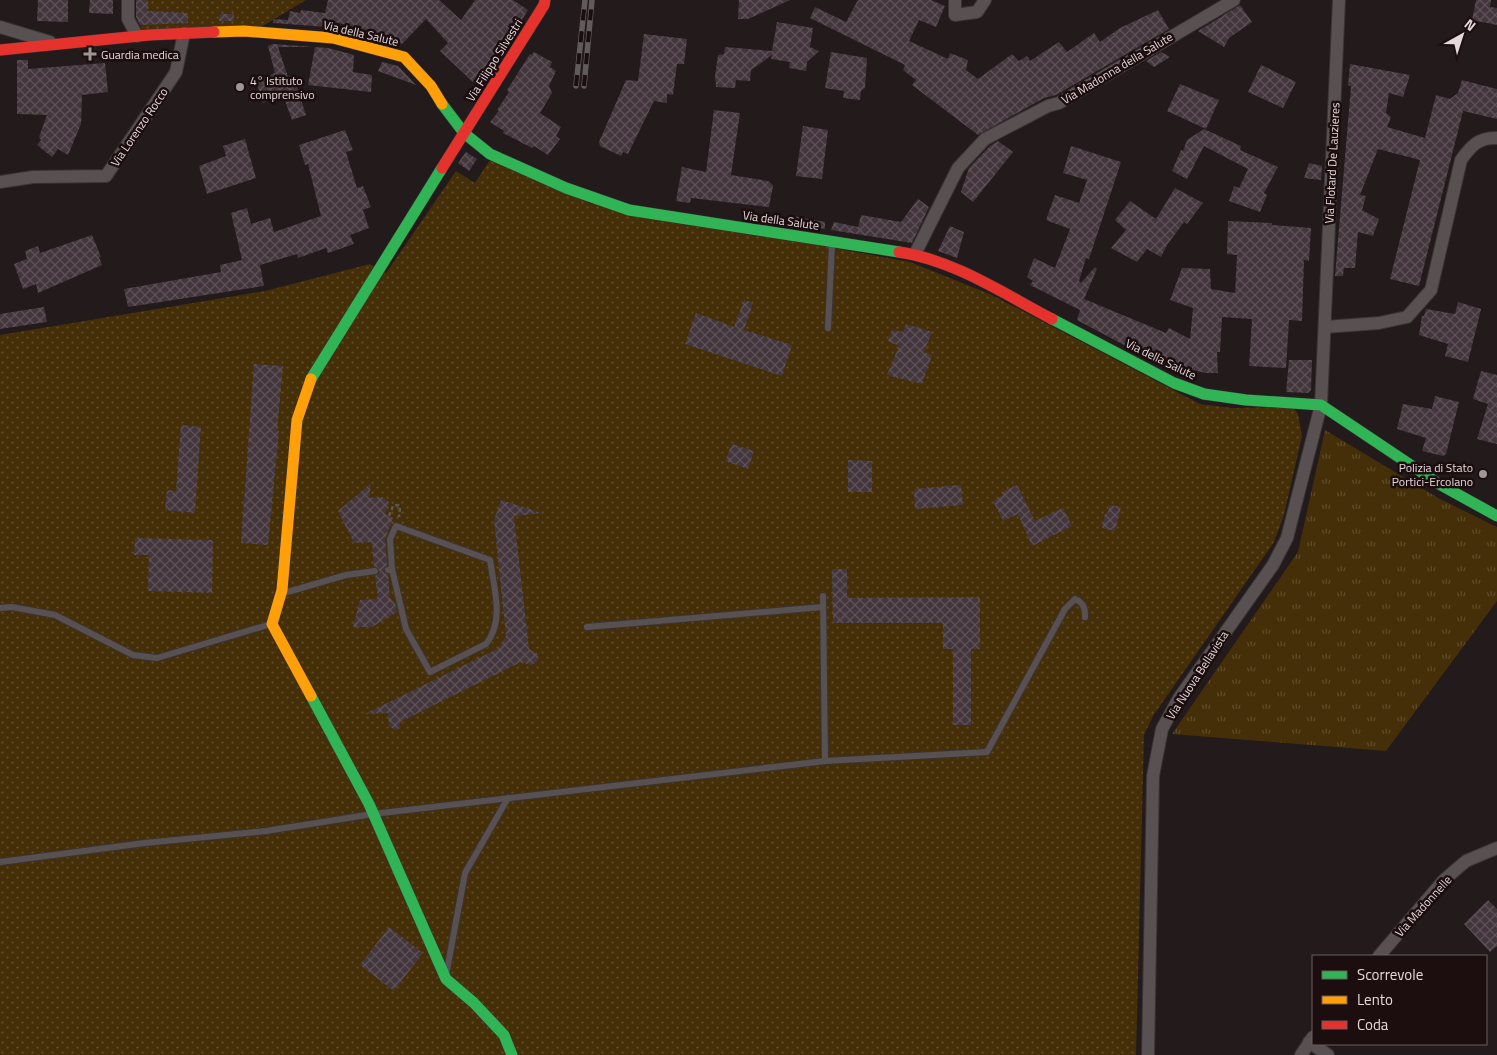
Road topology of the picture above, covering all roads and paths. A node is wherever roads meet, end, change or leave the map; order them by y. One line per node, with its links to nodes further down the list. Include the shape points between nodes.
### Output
1 (128, 0): 9 (street, via 128,19)
2 (545, 0): 12 (street, Via Filippo Silvestri)
3 (955, 0): 4 (street, via 955,15 977,12)
4 (984, 0)
5 (1234, 0): 16 (street, Via Madonna della Salute, via 1059,103 985,139 958,168)
6 (1339, 0): 17 (street, Via Flotard De Lauzieres)
7 (0, 27): 10 (street)
8 (184, 33): 9 (street, Via della Salute); 12 (street, Via della Salute, via 244,31 332,38 404,57 431,86); 14 (street, Via Lorenzo Rocco, via 176,72 106,176 33,177)
9 (137, 36): 10 (street, Via della Salute)
10 (55, 43): 11 (street, Via della Salute)
11 (0, 50)
12 (464, 133): 15 (street, Via della Salute, via 490,154 566,188 630,210); 24 (street, Via Filippo Silvestri, via 313,373 297,420)
13 (1497, 138): 17 (street, via 1485,138 1469,149 1461,160 1431,290 1407,317 1379,323)
14 (0, 182)
15 (832, 242): 16 (street, Via della Salute); 18 (lane)
16 (916, 254): 19 (street, Via della Salute, via 958,270 1174,383 1204,394)
17 (1325, 327): 19 (street, Via Flotard De Lauzieres)
18 (828, 328)
19 (1321, 405): 21 (street, Via della Salute, via 1439,484); 41 (street, Via Nuova Bellavista, via 1287,538 1273,565 1162,729 1153,776)
20 (389, 516): 22 (path, via 393,506 398,505)
21 (1497, 516)
22 (396, 526): 22 (lane, via 490,560 498,614 492,636 486,644 430,672 406,629 390,570 390,539)
23 (375, 571): 24 (lane, via 346,575)
24 (281, 593): 29 (street, Via Filippo Silvestri)
25 (823, 596): 26 (lane)
26 (823, 607): 30 (lane); 31 (lane)
27 (0, 608): 29 (lane, via 12,607 55,616 133,655 157,658)
28 (1085, 617): 31 (lane, via 1085,608 1075,599 1065,609 987,752)
29 (272, 624): 33 (street)
30 (587, 627)
31 (825, 762): 32 (lane)
32 (508, 798): 33 (lane); 37 (lane, via 465,873)
33 (373, 814): 35 (lane, via 266,831); 37 (street)
34 (1497, 848): 36 (street, Via Madonnelle, via 1466,861 1444,880)
35 (0, 862)
36 (1380, 955)
37 (446, 979): 40 (street, via 504,1035)
38 (1311, 1040): 42 (street)
39 (1317, 1045): 43 (street)
40 (512, 1055)
41 (1148, 1055)
42 (1301, 1055)
43 (1328, 1055)

